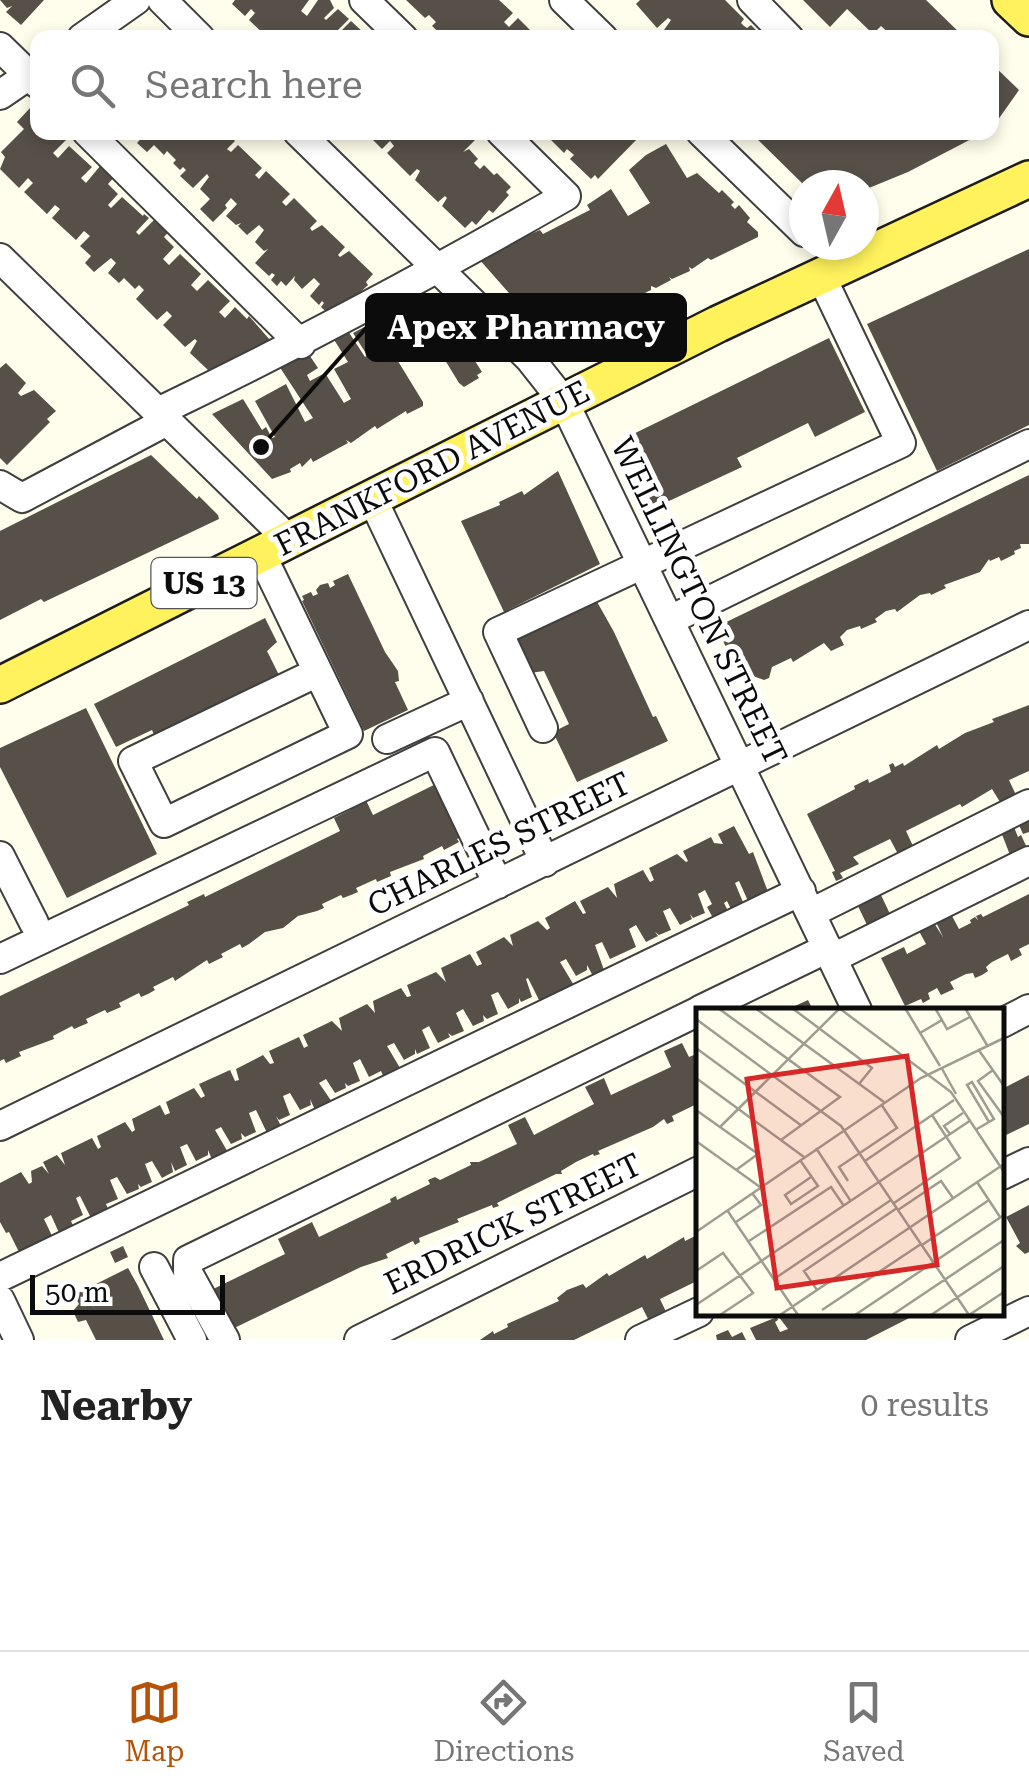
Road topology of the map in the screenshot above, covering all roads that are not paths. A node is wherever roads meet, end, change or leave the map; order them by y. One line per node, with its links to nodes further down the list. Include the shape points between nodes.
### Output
1 (136, 0): 8 (street)
2 (162, 0): 9 (street)
3 (364, 0): 10 (street)
4 (564, 0): 11 (street)
5 (752, 0): 12 (street)
6 (1010, 0): 7 (main road)
7 (1029, 18)
8 (93, 30)
9 (192, 30)
10 (395, 30)
11 (595, 30)
12 (782, 30)
13 (0, 47): 14 (street)
14 (30, 73)
15 (30, 78): 16 (street)
16 (0, 95)
17 (95, 140): 26 (street)
18 (306, 140): 25 (street, WELLINGTON STREET)
19 (508, 140): 25 (street, via 566,196)
20 (709, 140): 22 (street)
21 (1029, 180): 24 (main road, FRANKFORD AVENUE / US 13)
22 (789, 217)
23 (0, 258): 28 (street)
24 (826, 263): 27 (main road, FRANKFORD AVENUE / US 13); 33 (street, via 901,443)
25 (438, 270): 26 (street); 27 (street, WELLINGTON STREET, via 530,359)
26 (301, 344): 28 (street)
27 (564, 402): 31 (main road, FRANKFORD AVENUE / US 13); 33 (street, WELLINGTON STREET)
28 (163, 417): 30 (street, via 22,498); 32 (street)
29 (1029, 444): 34 (street)
30 (0, 485)
31 (372, 498): 32 (main road, FRANKFORD AVENUE / US 13); 38 (street)
32 (275, 547): 36 (street); 37 (main road, FRANKFORD AVENUE / US 13)
33 (643, 564): 34 (street, WELLINGTON STREET); 39 (street, via 498,632)
34 (670, 620): 41 (street, WELLINGTON STREET)
35 (1029, 624): 41 (street, CHARLES STREET)
36 (318, 672): 36 (street, via 348,734 164,823 133,761)
37 (0, 686)
38 (468, 701): 40 (street); 45 (street)
39 (543, 728)
40 (387, 740)
41 (740, 763): 45 (street, CHARLES STREET); 47 (street, WELLINGTON STREET)
42 (1029, 804): 47 (street)
43 (0, 856): 48 (street)
44 (1029, 861): 49 (street)
45 (546, 862): 46 (street, CHARLES STREET)
46 (498, 884): 50 (street, via 435,752); 56 (street, CHARLES STREET)
47 (806, 902): 49 (street, WELLINGTON STREET); 61 (street)
48 (34, 923)
49 (830, 953): 51 (street); 52 (street, WELLINGTON STREET)
50 (0, 958)
51 (705, 1008)
52 (857, 1008)
53 (1029, 1009): 55 (street)
54 (696, 1012): 67 (street, via 188,1260 188,1273)
55 (1004, 1021)
56 (0, 1126)
57 (1029, 1162): 59 (street)
58 (696, 1172): 68 (street, ERDRICK STREET)
59 (1004, 1174)
60 (154, 1267): 66 (street)
61 (0, 1277)
62 (0, 1300): 65 (street)
63 (696, 1313): 69 (street)
64 (1015, 1318): 70 (street)
65 (20, 1340)
66 (192, 1340)
67 (225, 1340)
68 (359, 1340)
69 (640, 1340)
70 (970, 1340)

